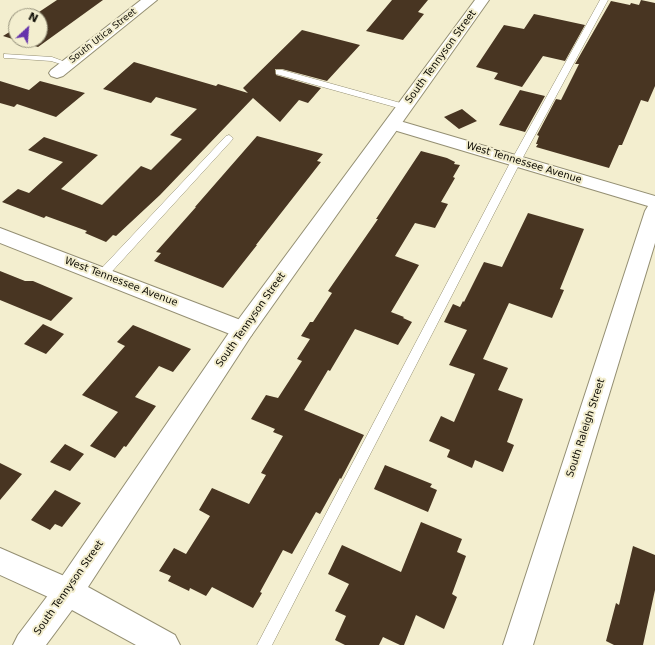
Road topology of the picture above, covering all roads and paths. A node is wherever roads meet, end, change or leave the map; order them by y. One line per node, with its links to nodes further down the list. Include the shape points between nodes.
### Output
1 (150, 0): 5 (street, South Utica Street)
2 (482, 0): 7 (street, South Tennyson Street)
3 (604, 0): 10 (lane)
4 (7, 56): 5 (lane, via 52,59)
5 (62, 69)
6 (279, 72): 7 (lane)
7 (406, 107): 8 (street, South Tennyson Street)
8 (393, 124): 10 (street, West Tennessee Avenue); 15 (street, South Tennyson Street)
9 (229, 138): 14 (lane)
10 (516, 161): 11 (street, West Tennessee Avenue); 20 (lane)
11 (655, 202)
12 (655, 211): 21 (street, South Raleigh Street)
13 (0, 235): 14 (street, West Tennessee Avenue)
14 (102, 275): 15 (street, West Tennessee Avenue)
15 (243, 330): 17 (street, South Tennyson Street)
16 (0, 562): 17 (street)
17 (68, 592): 18 (street, South Tennyson Street); 19 (street)
18 (28, 645)
19 (165, 645)
20 (264, 645)
21 (518, 645)

